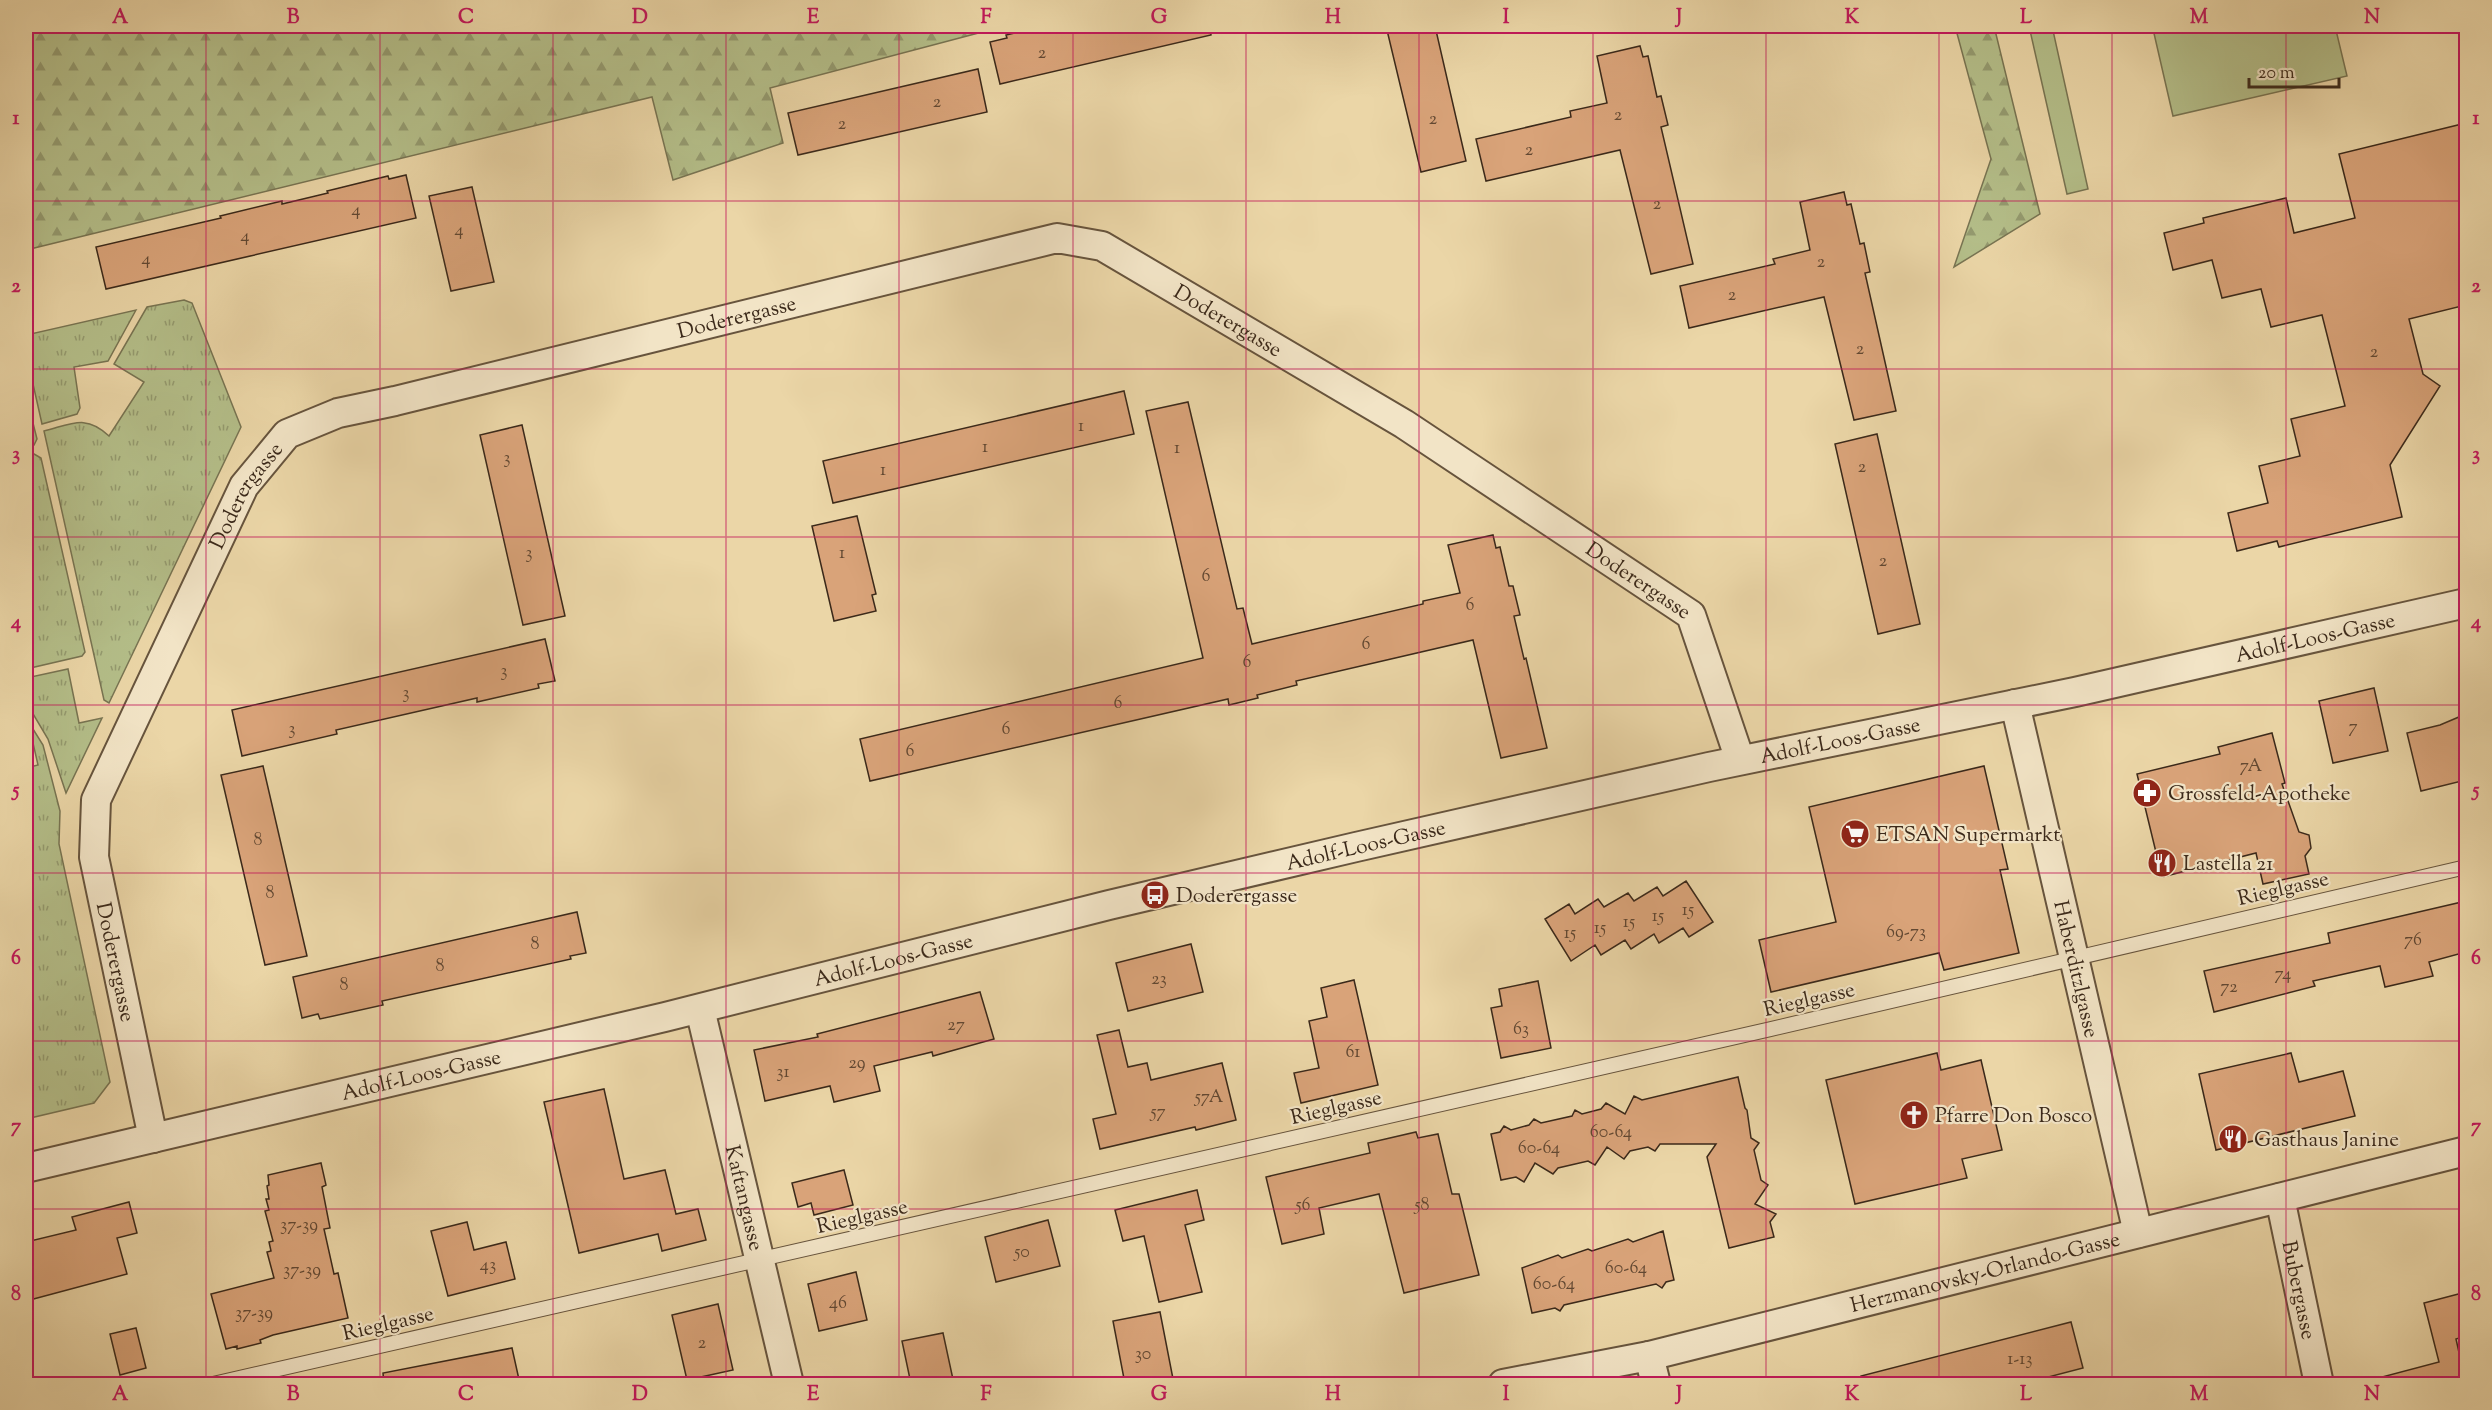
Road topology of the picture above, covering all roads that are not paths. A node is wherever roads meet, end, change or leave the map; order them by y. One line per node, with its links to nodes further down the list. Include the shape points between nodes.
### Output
1 (2466, 603): 2 (street, Adolf-Loos-Gasse)
2 (2015, 704): 3 (street, Adolf-Loos-Gasse); 5 (street, Haberditzlgasse)
3 (1740, 760): 6 (street, Adolf-Loos-Gasse, via 1109,905); 7 (street, Doderergasse, via 1691,615 1404,424 1102,246 1057,238 338,413 287,434 244,486 96,800 94,856)
4 (2466, 867): 5 (lane, Rieglgasse)
5 (2074, 958): 11 (street, Haberditzlgasse); 12 (lane, Rieglgasse)
6 (700, 1009): 7 (street, Adolf-Loos-Gasse); 12 (street, Kaftangasse)
7 (153, 1138): 9 (street, Adolf-Loos-Gasse)
8 (2466, 1151): 10 (street, Herzmanovsky-Orlando-Gasse)
9 (26, 1168)
10 (2280, 1198): 11 (street, Herzmanovsky-Orlando-Gasse); 18 (street, Bubergasse)
11 (2138, 1233): 13 (street, Herzmanovsky-Orlando-Gasse)
12 (760, 1261): 14 (lane, Rieglgasse); 15 (street, Kaftangasse)
13 (1649, 1356): 16 (street, Herzmanovsky-Orlando-Gasse); 17 (street)
14 (213, 1384)
15 (789, 1384)
16 (1503, 1384)
17 (1656, 1384)
18 (2319, 1384)

